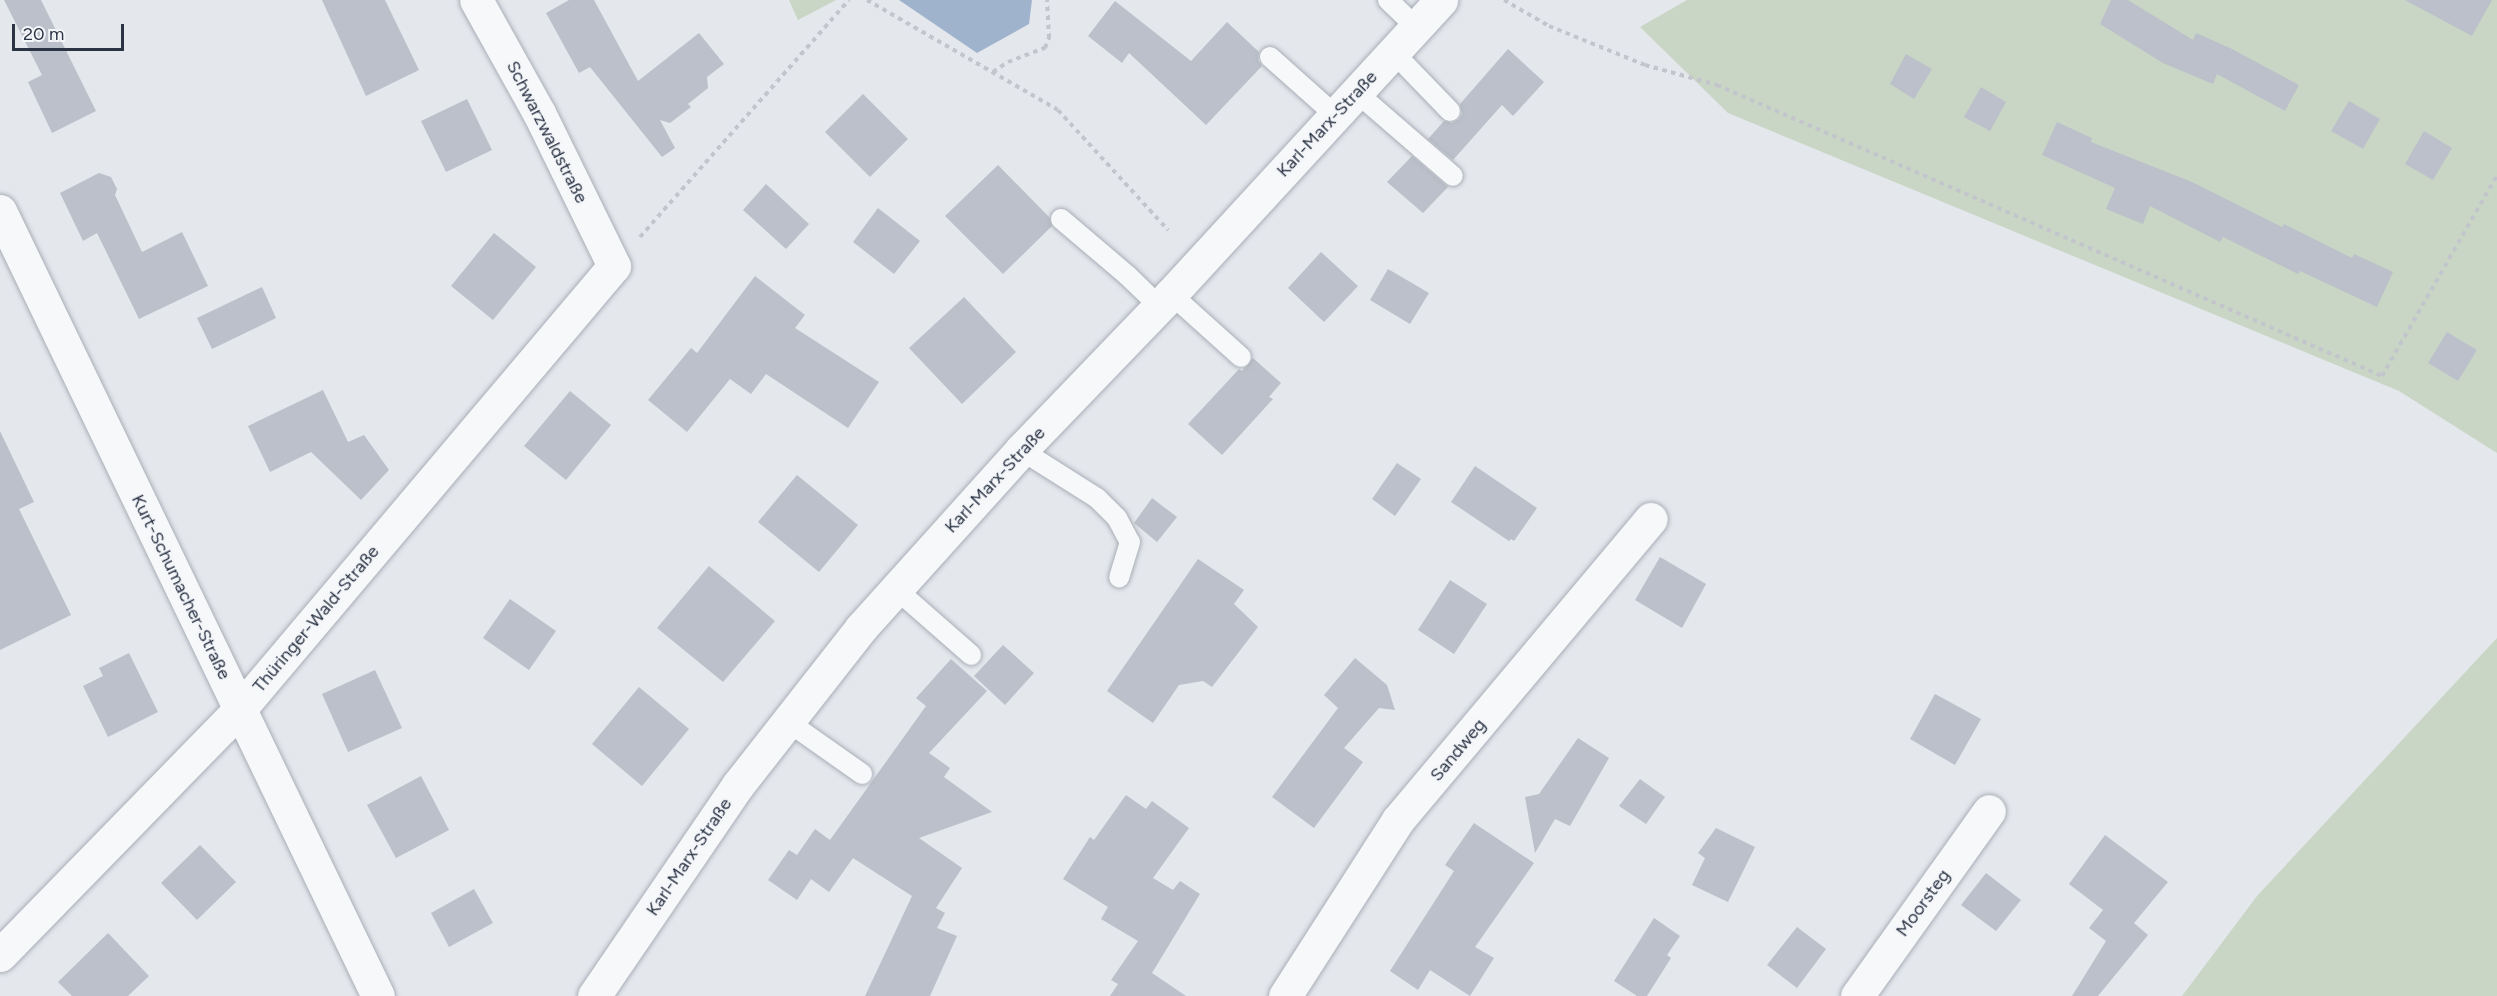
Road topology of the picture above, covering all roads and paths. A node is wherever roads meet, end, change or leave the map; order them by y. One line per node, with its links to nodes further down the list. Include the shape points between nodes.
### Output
1 (476, 0): 19 (street, Schwarzwaldstraße, via 539,113)
2 (849, 0): 19 (path)
3 (867, 0): 11 (path)
4 (1047, 0): 11 (path, via 1049,38 1045,48)
5 (1388, 0): 8 (lane)
6 (1441, 0): 8 (street, Karl-Marx-Straße)
7 (1504, 0): 14 (path, via 1549,26 1644,65 1717,85 2382,376)
8 (1416, 27): 9 (street, Karl-Marx-Straße)
9 (1393, 52): 12 (street, Karl-Marx-Straße); 13 (lane)
10 (1270, 57): 12 (lane)
11 (993, 72): 18 (path, via 1058,110)
12 (1346, 104): 15 (lane); 20 (street, Karl-Marx-Straße)
13 (1450, 111)
14 (2497, 175)
15 (1453, 176)
16 (0, 211): 27 (street, Kurt-Schumacher-Straße)
17 (1061, 219): 20 (lane)
18 (1168, 230)
19 (614, 267): 27 (street, Thüringer-Wald-Straße)
20 (1165, 300): 21 (lane); 22 (street, Karl-Marx-Straße)
21 (1241, 357)
22 (1021, 450): 24 (lane, via 1097,498 1117,518 1130,542); 25 (street, Karl-Marx-Straße)
23 (1651, 519): 34 (street, Sandweg, via 1398,820)
24 (1119, 577)
25 (896, 589): 26 (lane); 28 (street, Karl-Marx-Straße)
26 (971, 655)
27 (239, 710): 31 (street, Thüringer-Wald-Straße); 32 (street, Kurt-Schumacher-Straße)
28 (787, 721): 29 (lane); 33 (street, Karl-Marx-Straße, via 738,785)
29 (862, 774)
30 (1989, 811): 35 (street, Moorsteg)
31 (0, 955)
32 (378, 996)
33 (594, 996)
34 (1285, 996)
35 (1857, 996)

